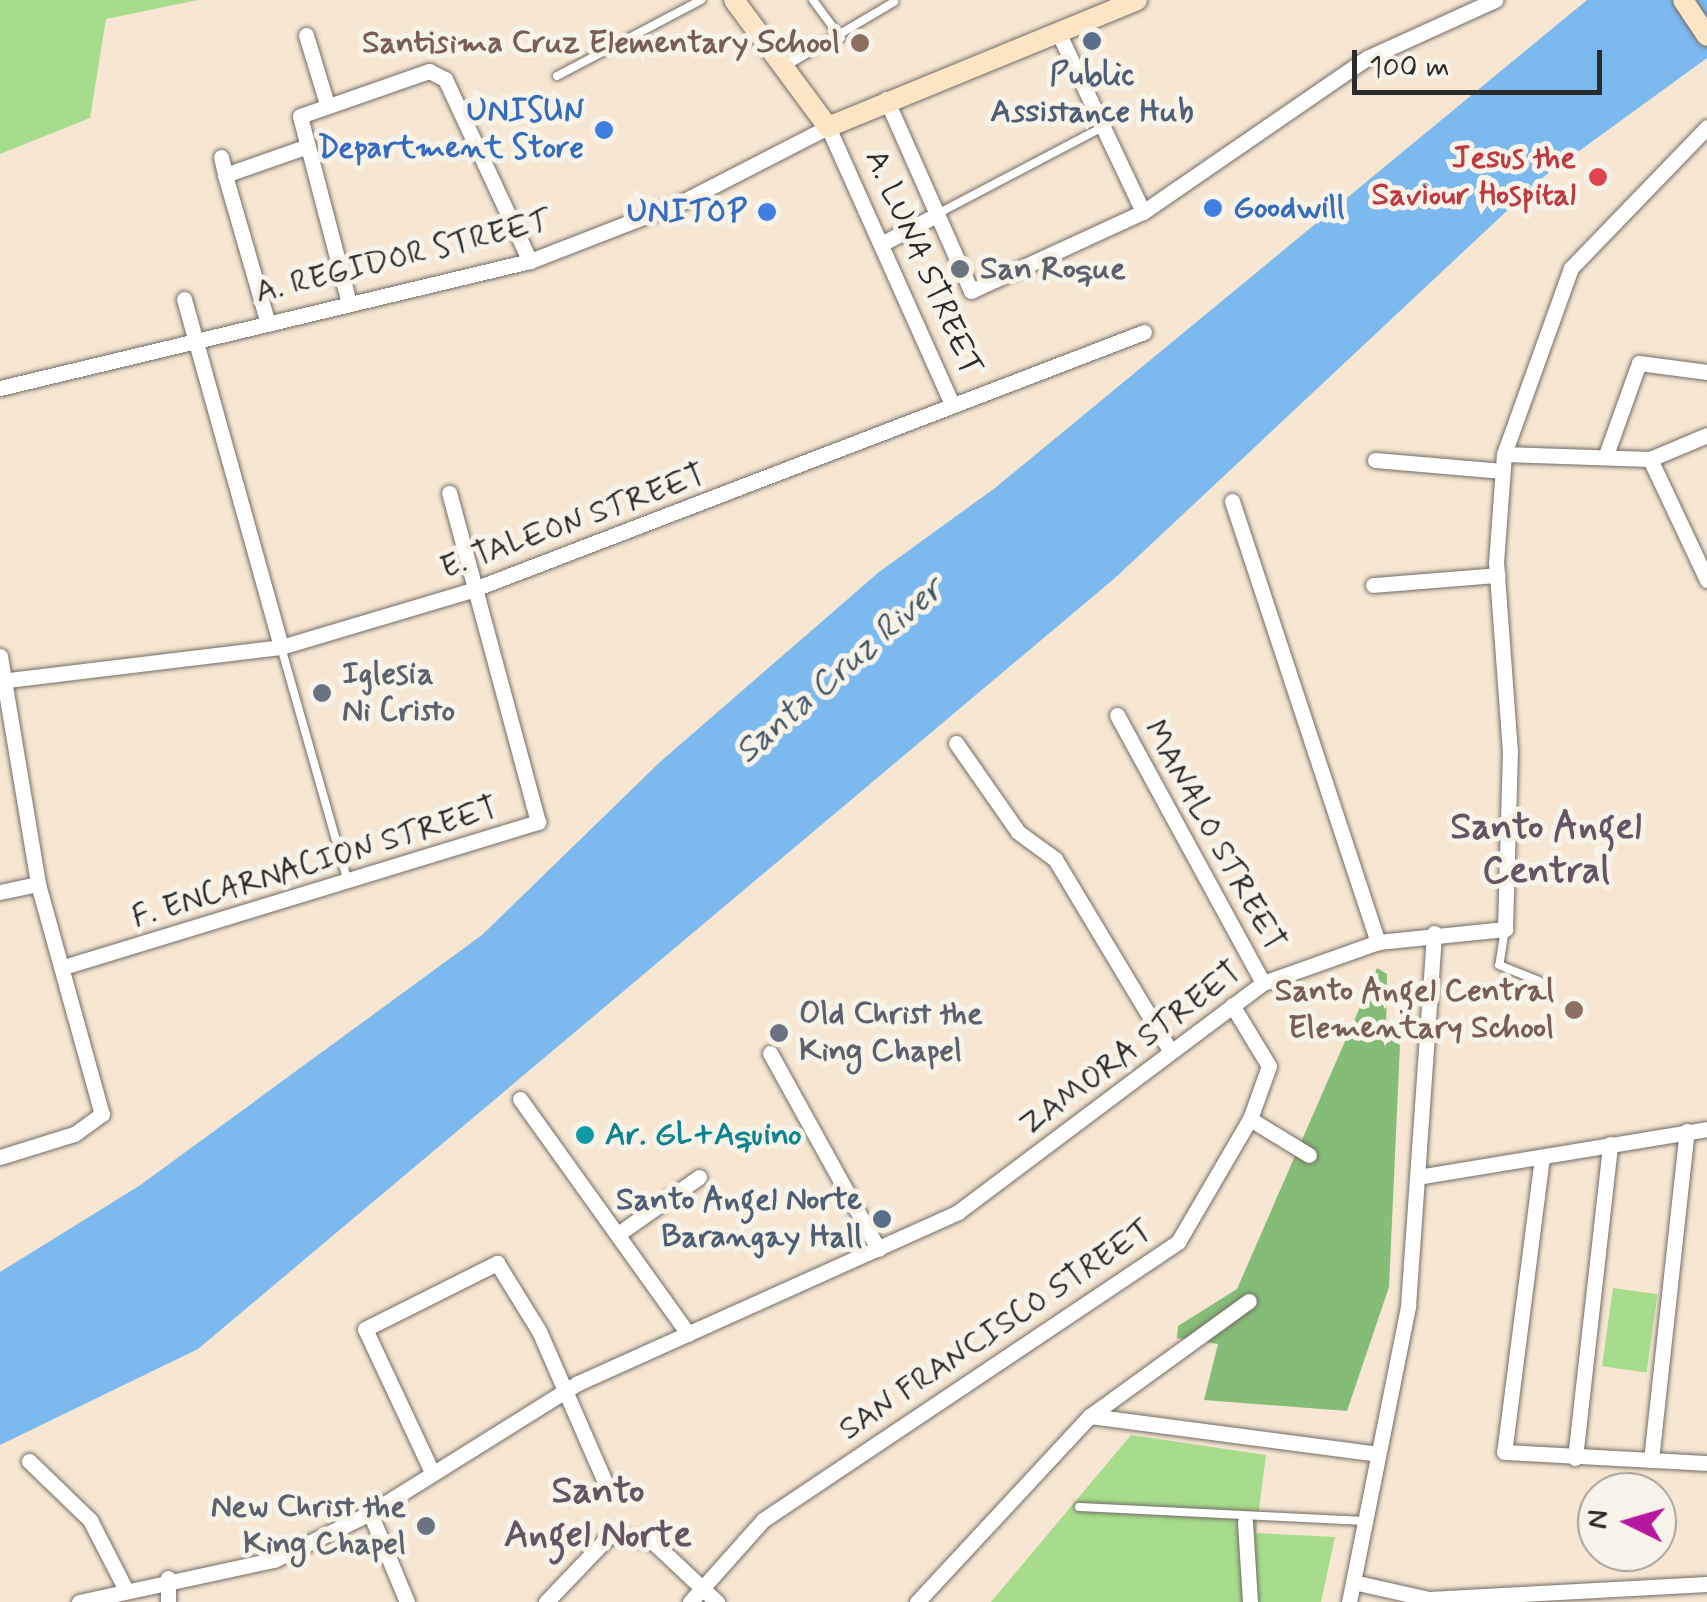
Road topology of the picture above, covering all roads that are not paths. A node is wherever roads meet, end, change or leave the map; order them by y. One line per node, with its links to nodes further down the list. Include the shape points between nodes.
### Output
1 (701, 0): 13 (lane)
2 (734, 0): 12 (street, A. LUNA STREET)
3 (813, 0): 11 (lane)
4 (1137, 0): 8 (street, A. REGIDOR STREET)
5 (1495, 0): 22 (street, via 1367,58)
6 (1684, 0): 10 (street)
7 (894, 2): 11 (lane)
8 (1058, 32): 14 (street, A. REGIDOR STREET); 18 (street)
9 (306, 35): 15 (street)
10 (1707, 36)
11 (842, 38): 12 (lane)
12 (784, 67): 16 (street, A. LUNA STREET)
13 (556, 76)
14 (886, 99): 16 (street, A. REGIDOR STREET); 23 (street)
15 (328, 104): 19 (street, via 300,116); 25 (street, via 438,73)
16 (828, 126): 24 (street, A. LUNA STREET); 25 (street, A. REGIDOR STREET, via 682,202)
17 (1707, 126): 35 (street, via 1571,268)
18 (1103, 127): 22 (street); 23 (lane)
19 (305, 147): 21 (street); 27 (street)
20 (221, 157): 21 (street)
21 (225, 175): 28 (street)
22 (1143, 212): 23 (street, via 971,291)
23 (938, 214): 24 (street)
24 (884, 242): 33 (street, A. LUNA STREET)
25 (530, 261): 27 (street, A. REGIDOR STREET)
26 (184, 299): 30 (street)
27 (349, 303): 28 (street, A. REGIDOR STREET)
28 (268, 324): 30 (street, A. REGIDOR STREET)
29 (1144, 332): 33 (street, E. TALEON STREET)
30 (195, 340): 32 (street, A. REGIDOR STREET); 46 (street)
31 (1707, 372): 36 (street, via 1639,363)
32 (0, 388)
33 (952, 404): 45 (street, E. TALEON STREET)
34 (1707, 435): 37 (street)
35 (1504, 454): 36 (street); 39 (street)
36 (1606, 456): 37 (street)
37 (1650, 459): 43 (street)
38 (1376, 460): 39 (street)
39 (1503, 471): 42 (street)
40 (449, 492): 45 (street, F. ENCARNACION STREET)
41 (1232, 500): 56 (street)
42 (1498, 575): 44 (street); 54 (street, via 1510,752)
43 (1707, 580)
44 (1374, 584)
45 (469, 591): 46 (street, E. TALEON STREET); 51 (street, F. ENCARNACION STREET, via 538,822)
46 (281, 646): 48 (street, E. TALEON STREET); 51 (lane)
47 (0, 656): 48 (street)
48 (2, 680): 52 (street)
49 (1117, 714): 59 (street, MANALO STREET)
50 (956, 743): 61 (street, via 1018,832 1055,859)
51 (348, 882): 57 (street, F. ENCARNACION STREET)
52 (38, 884): 53 (street); 57 (street)
53 (0, 892)
54 (1505, 929): 55 (street, ZAMORA STREET); 58 (lane, via 1499,965)
55 (1434, 933): 56 (street, ZAMORA STREET); 72 (street)
56 (1378, 942): 59 (street, ZAMORA STREET)
57 (67, 966): 69 (street, via 102,1114 74,1134)
58 (1539, 981)
59 (1263, 983): 60 (street, ZAMORA STREET)
60 (1232, 1005): 61 (street, ZAMORA STREET); 64 (street, SAN FRANCISCO STREET, via 1269,1066)
61 (1168, 1046): 74 (street, ZAMORA STREET, via 958,1212)
62 (770, 1053): 74 (street)
63 (520, 1099): 73 (street)
64 (1250, 1119): 68 (street); 94 (street, SAN FRANCISCO STREET, via 1178,1242 763,1520)
65 (1707, 1129): 66 (street)
66 (1687, 1131): 67 (street); 81 (street)
67 (1610, 1144): 70 (street); 80 (street)
68 (1309, 1155)
69 (0, 1157)
70 (1542, 1157): 72 (street); 80 (street, via 1504,1452)
71 (700, 1177): 73 (street)
72 (1418, 1177): 79 (street, via 1408,1306)
73 (618, 1234): 76 (street)
74 (878, 1249): 76 (street, ZAMORA STREET)
75 (1250, 1301): 78 (street)
76 (688, 1334): 77 (street, ZAMORA STREET)
77 (562, 1396): 84 (street, ZAMORA STREET); 84 (street, via 538,1331 496,1263 395,1306 365,1329); 85 (street)
78 (1090, 1416): 79 (street); 101 (street)
79 (1372, 1453): 89 (street)
80 (1575, 1458): 81 (street)
81 (1651, 1460): 83 (street)
82 (29, 1462): 93 (street, via 90,1520)
83 (1707, 1463)
84 (432, 1472): 87 (street, ZAMORA STREET)
85 (608, 1487)
86 (1079, 1507): 88 (lane)
87 (370, 1513): 90 (street, ZAMORA STREET, via 274,1560); 97 (street)
88 (1245, 1522): 89 (lane); 102 (street)
89 (1361, 1522): 91 (street)
90 (168, 1578): 93 (street, ZAMORA STREET); 96 (street)
91 (1353, 1582): 92 (street, via 1429,1599); 103 (street)
92 (1707, 1584)
93 (125, 1588): 95 (street, ZAMORA STREET)
94 (702, 1589): 98 (street, via 653,1542 611,1534); 99 (street, SAN FRANCISCO STREET); 100 (street)
95 (80, 1602)
96 (168, 1602)
97 (407, 1602)
98 (546, 1602)
99 (690, 1602)
100 (717, 1602)
101 (917, 1602)
102 (1250, 1602)
103 (1349, 1602)

